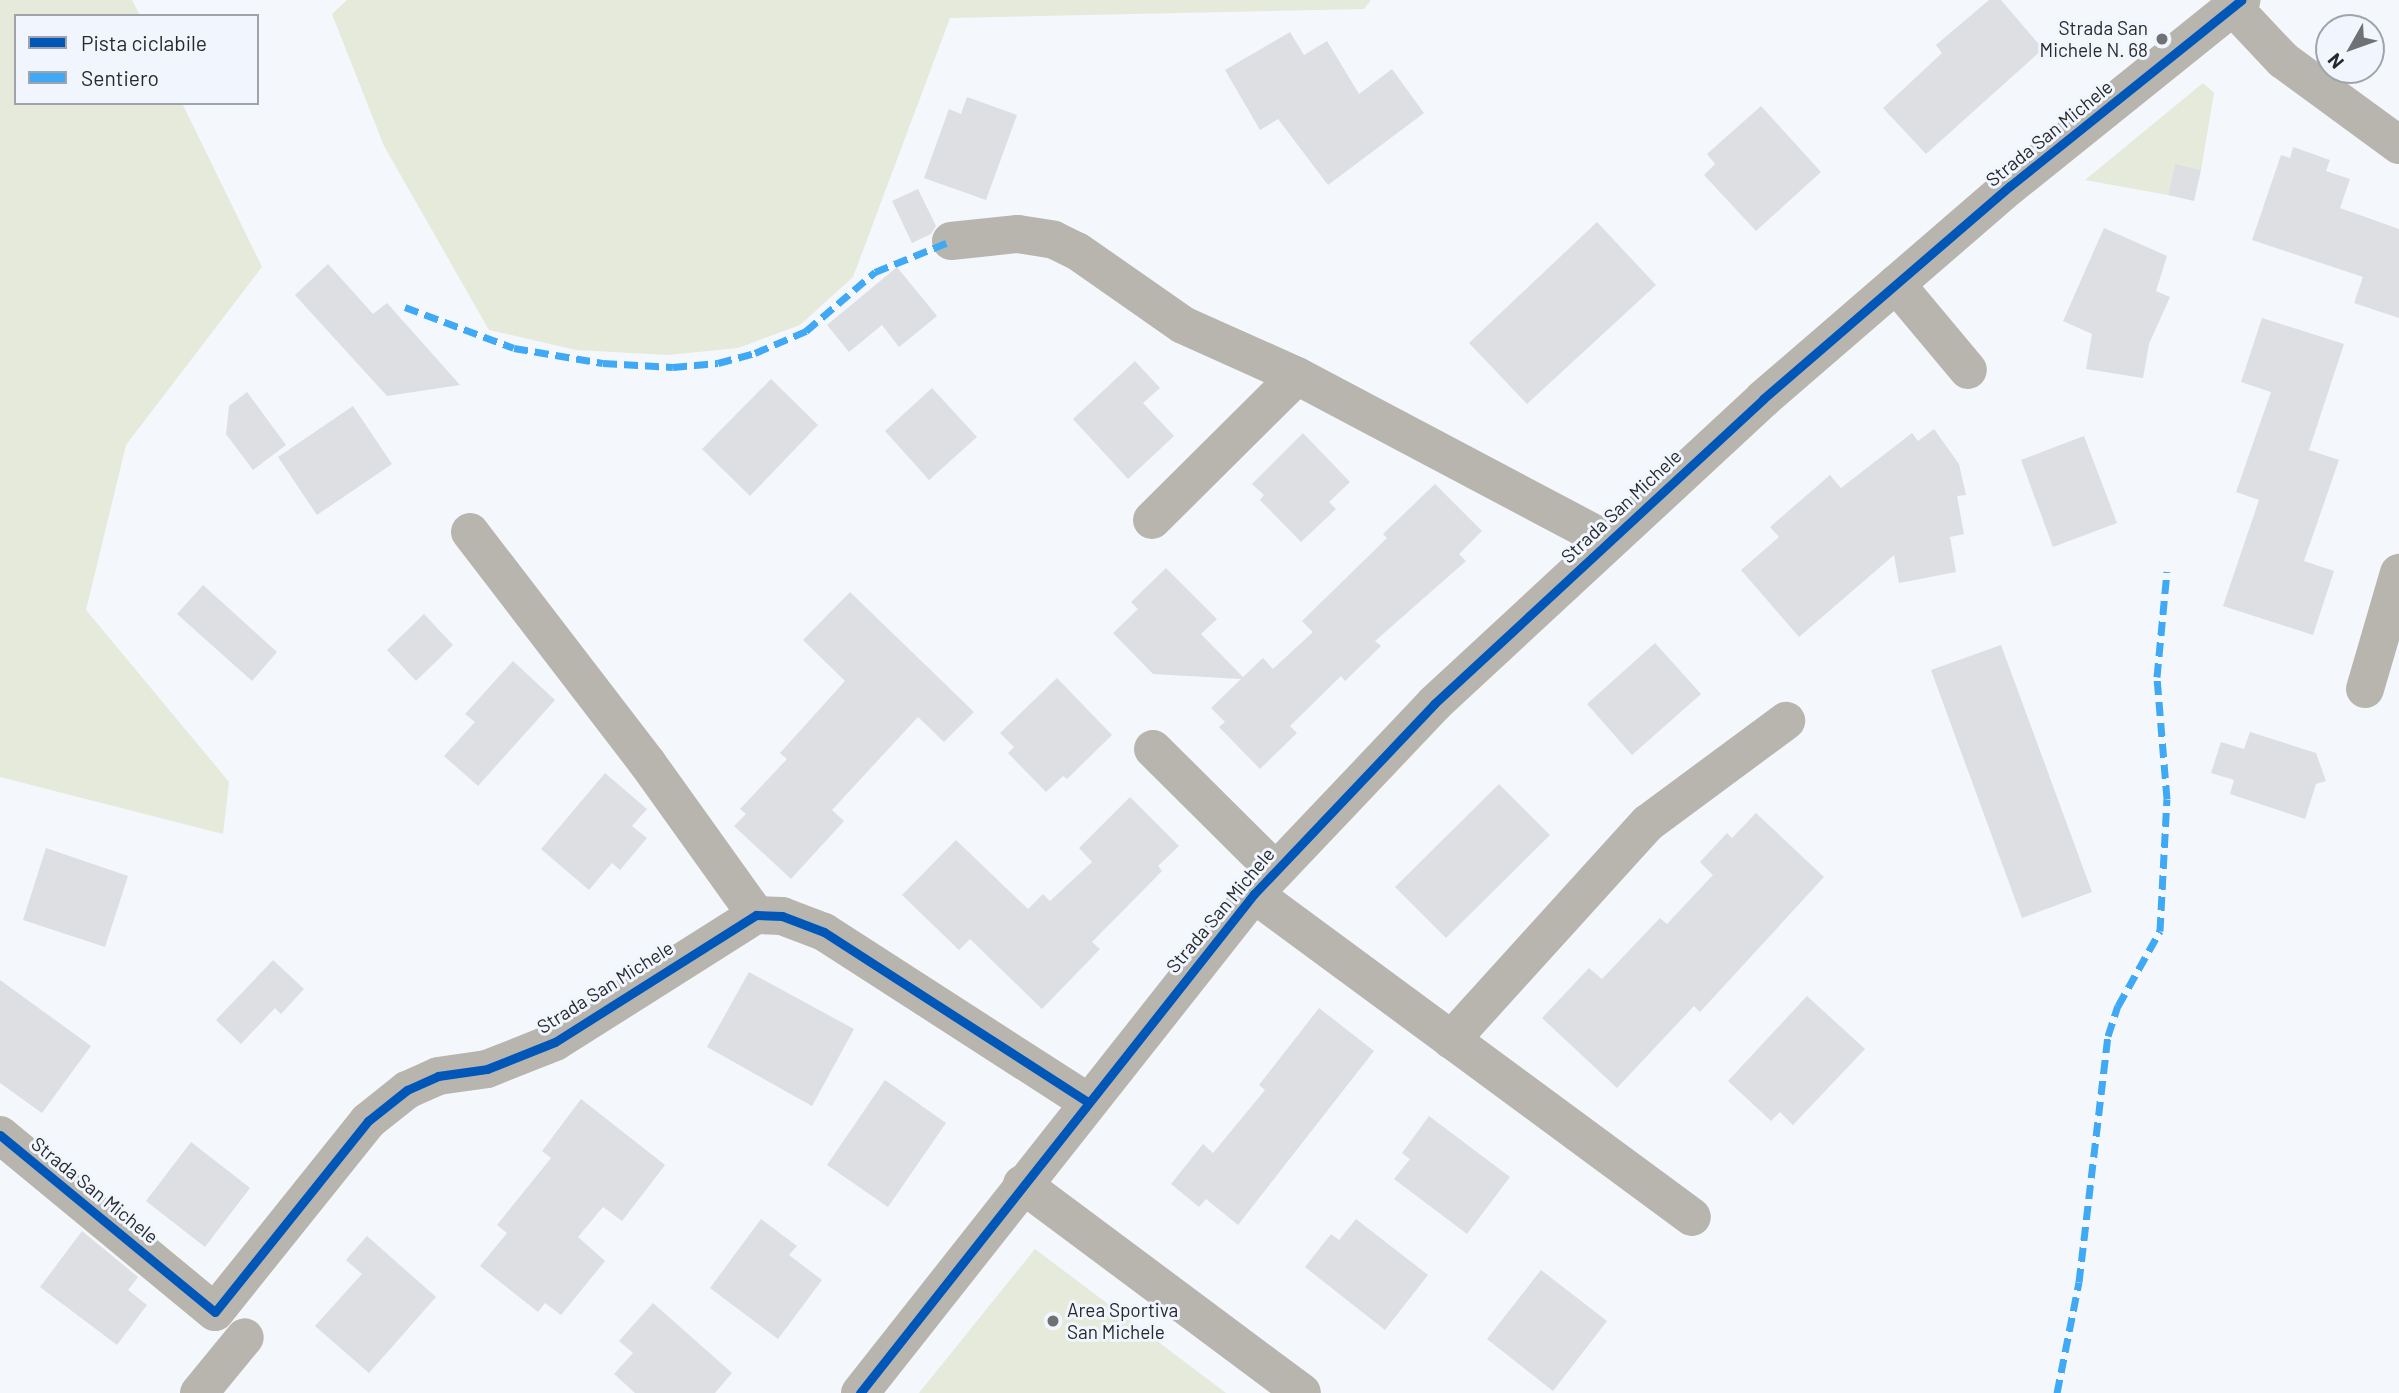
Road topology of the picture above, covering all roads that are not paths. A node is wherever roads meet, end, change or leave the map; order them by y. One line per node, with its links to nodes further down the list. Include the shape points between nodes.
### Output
1 (2237, 4): 2 (street, Strada San Michele, via 2283,60); 4 (street, Strada San Michele)
2 (2399, 145)
3 (951, 241): 6 (street, via 1018,234 1054,240 1183,325)
4 (1896, 284): 5 (street); 9 (street, Strada San Michele)
5 (1968, 370)
6 (1297, 376): 7 (street); 9 (street)
7 (1152, 520)
8 (470, 532): 15 (street, via 648,764)
9 (1609, 541): 14 (street, Strada San Michele, via 1434,704)
10 (2399, 573): 11 (street)
11 (2365, 689)
12 (1786, 721): 16 (street, via 1648,823)
13 (1153, 749): 14 (street)
14 (1265, 882): 16 (street); 17 (street, Strada San Michele)
15 (756, 915): 17 (street, via 782,916 824,932); 18 (street, Strada San Michele, via 555,1042 487,1069 438,1076 407,1090 368,1121 215,1312)
16 (1451, 1040): 20 (street)
17 (1086, 1101): 19 (street, Strada San Michele)
18 (0, 1135)
19 (1022, 1184): 23 (street, Strada San Michele); 24 (street)
20 (1692, 1217)
21 (245, 1337): 22 (street)
22 (199, 1393)
23 (860, 1393)
24 (1302, 1393)

